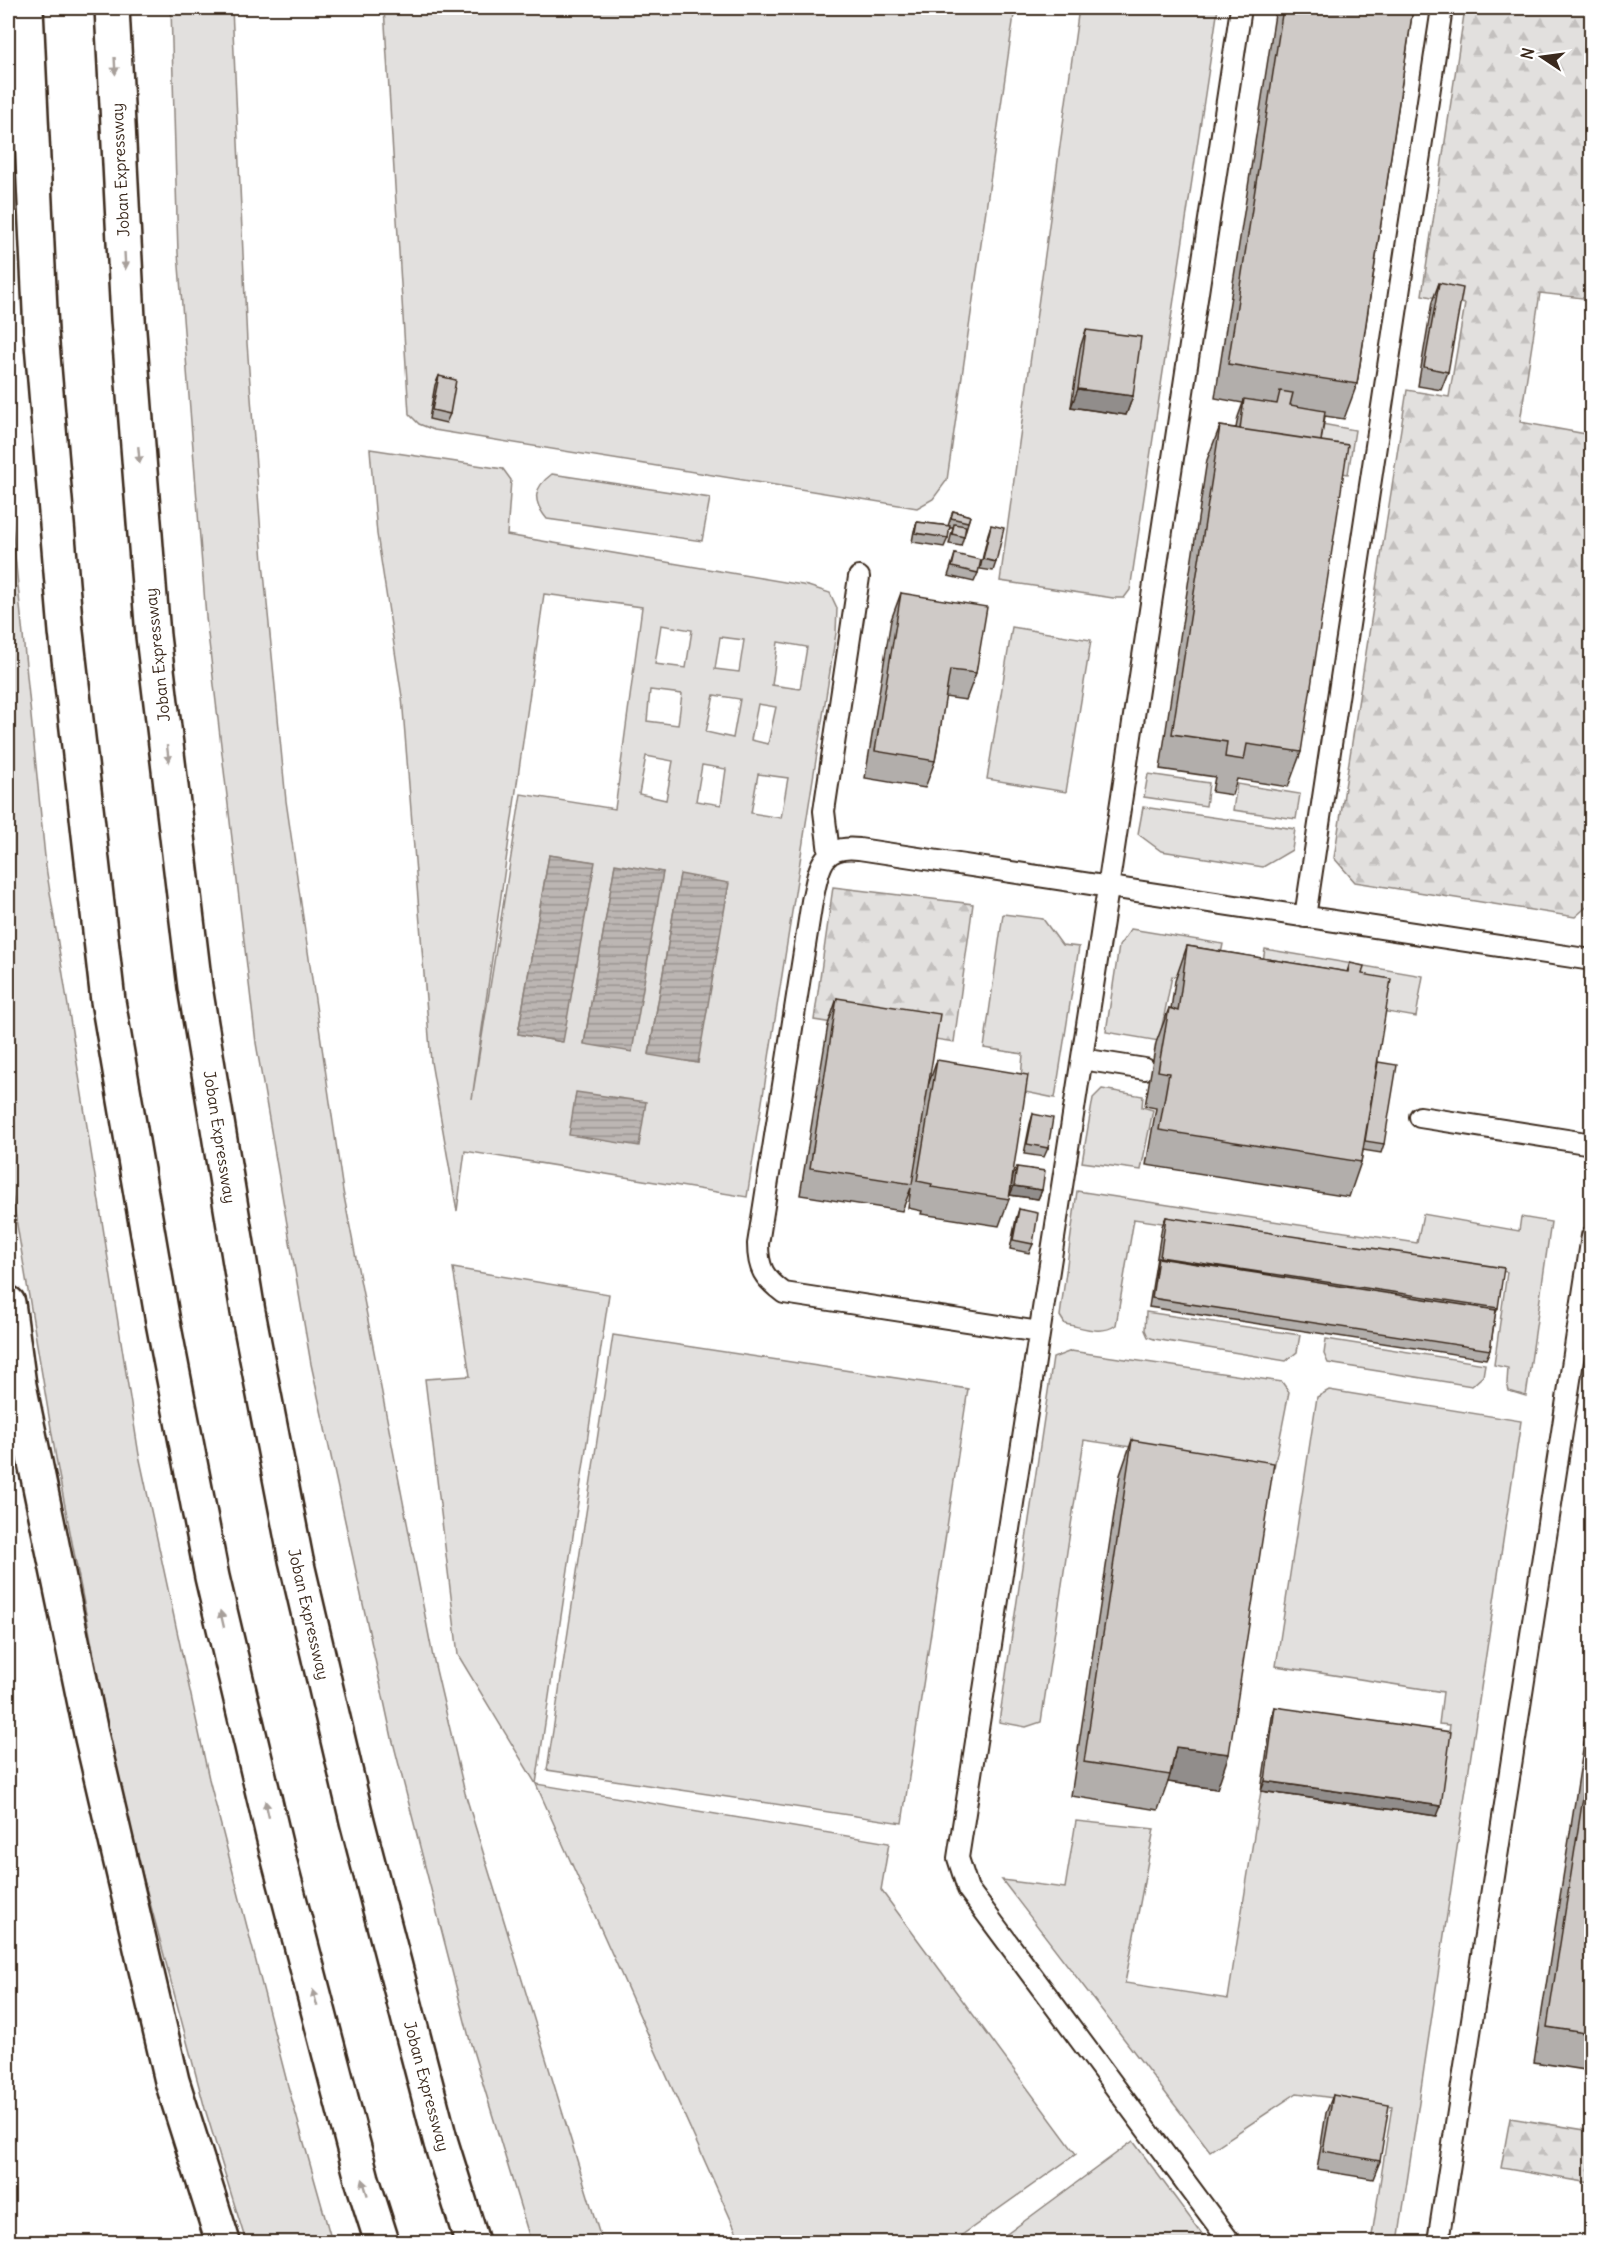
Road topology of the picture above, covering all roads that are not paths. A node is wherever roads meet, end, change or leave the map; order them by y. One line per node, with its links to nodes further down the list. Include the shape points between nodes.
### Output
1 (26, 8): 18 (main road, one-way to 1, via 279,1859 212,1577 108,1001 65,620 41,332)
2 (112, 8): 19 (main road, Joban Expressway, one-way to 19, via 128,319 153,636 195,987 248,1312 296,1560 357,1821 441,2143)
3 (1241, 8): 7 (lane)
4 (1442, 8): 8 (lane)
5 (859, 577): 6 (lane, via 824,811)
6 (829, 853): 7 (lane, via 850,848); 16 (lane, via 823,859 812,901 758,1263 769,1282 784,1293)
7 (1108, 885): 8 (lane); 10 (lane)
8 (1305, 917): 9 (lane)
9 (1592, 960)
10 (1082, 1059): 11 (lane); 16 (lane)
11 (1144, 1069)
12 (1420, 1117): 13 (lane)
13 (1592, 1144)
14 (1592, 1236): 21 (lane)
15 (8, 1303): 17 (main road, via 19,1385 92,1738 172,2081)
16 (1039, 1332): 20 (lane, via 958,1858 968,1889)
17 (224, 2242)
18 (382, 2242)
19 (472, 2242)
20 (1230, 2242)
21 (1438, 2242)

